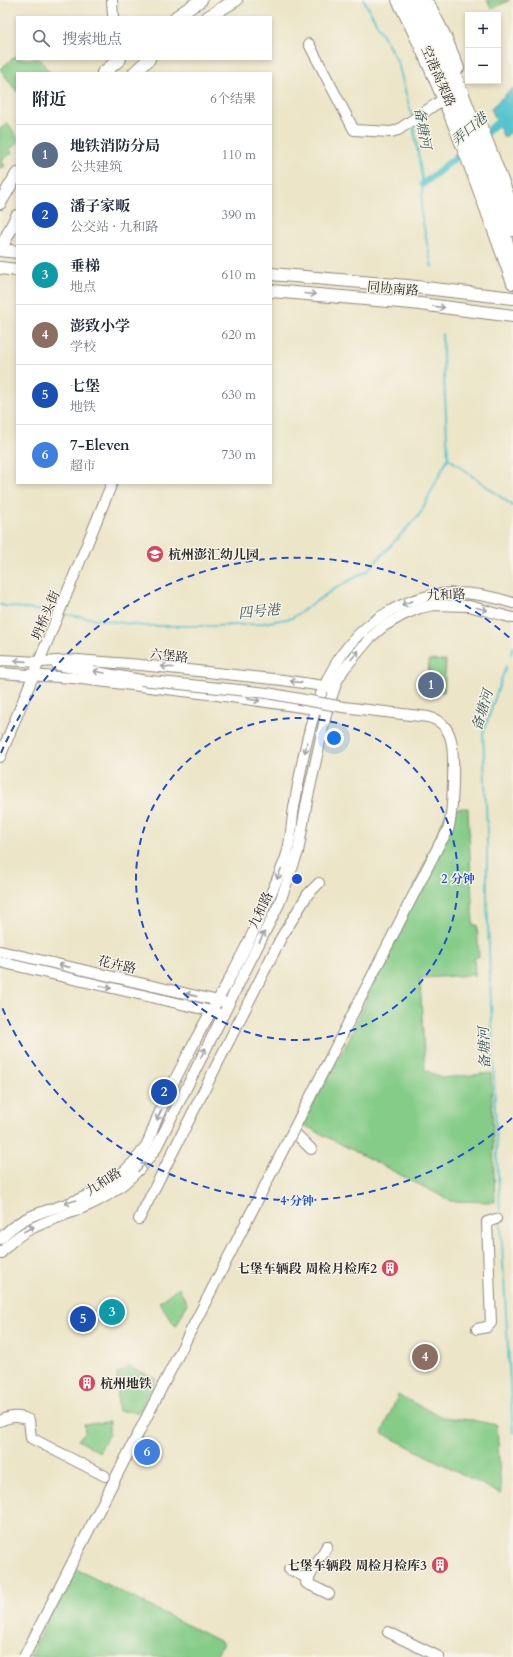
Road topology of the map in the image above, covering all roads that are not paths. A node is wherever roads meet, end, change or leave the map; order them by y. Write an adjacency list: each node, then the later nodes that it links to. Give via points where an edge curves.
1 (112, 0): 8 (street)
2 (201, 0): 9 (main road)
3 (236, 0): 10 (main road)
4 (398, 0): 16 (main road)
5 (406, 0): 24 (highway, 空港高架路, via 482,178)
6 (419, 0): 21 (highway, 空港高架路, via 456,82)
7 (426, 0): 19 (main road, via 446,39)
8 (113, 16)
9 (177, 16)
10 (210, 16)
11 (309, 44): 16 (street, via 354,130 391,132)
12 (118, 60): 14 (main road)
13 (149, 60): 15 (main road)
14 (107, 67)
15 (135, 72)
16 (442, 100): 28 (main road, via 474,176)
17 (16, 176): 18 (main road)
18 (0, 203)
19 (513, 209)
20 (16, 218): 22 (main road)
21 (513, 229)
22 (0, 250): 23 (main road)
23 (16, 252)
24 (513, 265)
25 (0, 268): 26 (main road)
26 (16, 270)
27 (272, 274): 30 (main road, 同协南路)
28 (513, 283)
29 (272, 291): 31 (main road, 同协南路, one-way to 31, via 412,303)
30 (513, 298)
31 (513, 316)
32 (112, 484): 36 (street, 坍桥头街)
33 (513, 603): 41 (street, 九和路, one-way to 41, via 457,592 425,597 400,605 367,625 356,635 337,660)
34 (511, 617): 41 (street, 九和路, one-way to 34, via 371,637 384,626 420,608 434,605 476,607)
35 (0, 660): 36 (street, 六堡路, one-way to 35)
36 (40, 662): 38 (street, 坍桥头街); 40 (street, one-way to 36); 41 (street, 六堡路, one-way to 36, via 141,665 77,660)
37 (0, 673): 38 (street)
38 (34, 676): 39 (street); 44 (street, 坍桥头街)
39 (74, 678): 40 (street); 42 (street, one-way to 42)
40 (141, 680): 52 (street, bridge, via 267,693 343,707 428,717 443,724 450,734 454,760 448,831)
41 (329, 687): 42 (street, 九和路); 43 (street, 九和路)
42 (315, 709): 43 (street); 48 (street, 九和路, one-way to 48, via 286,857 267,906)
43 (327, 710): 49 (street, 九和路, one-way to 43, via 278,904 296,858)
44 (0, 758)
45 (319, 883): 54 (street, via 308,894 281,938)
46 (0, 951): 48 (street, 花卉路, one-way to 46)
47 (0, 962): 50 (street, 花卉路, one-way to 50)
48 (217, 1000): 49 (street, 花卉路); 50 (street, 九和路)
49 (229, 1003): 51 (street, 九和路)
50 (211, 1011): 51 (street, 花卉路); 56 (street, 九和路, one-way to 56, via 162,1106 148,1142 134,1161 107,1185 83,1198 29,1216)
51 (223, 1014): 57 (street, 九和路, one-way to 51, via 23,1232 100,1200 144,1166 155,1150)
52 (292, 1131): 53 (street); 66 (street, bridge)
53 (311, 1149)
54 (139, 1219)
55 (496, 1220): 58 (street, via 487,1222 491,1323 487,1327)
56 (0, 1239)
57 (0, 1254)
58 (477, 1329)
59 (0, 1421): 60 (street, via 6,1417 21,1416 29,1420 31,1438)
60 (105, 1476)
61 (327, 1546): 63 (street)
62 (289, 1570): 63 (street)
63 (309, 1579): 64 (street, via 306,1583)
64 (329, 1594)
65 (388, 1632): 67 (street)
66 (24, 1657)
67 (439, 1657)

